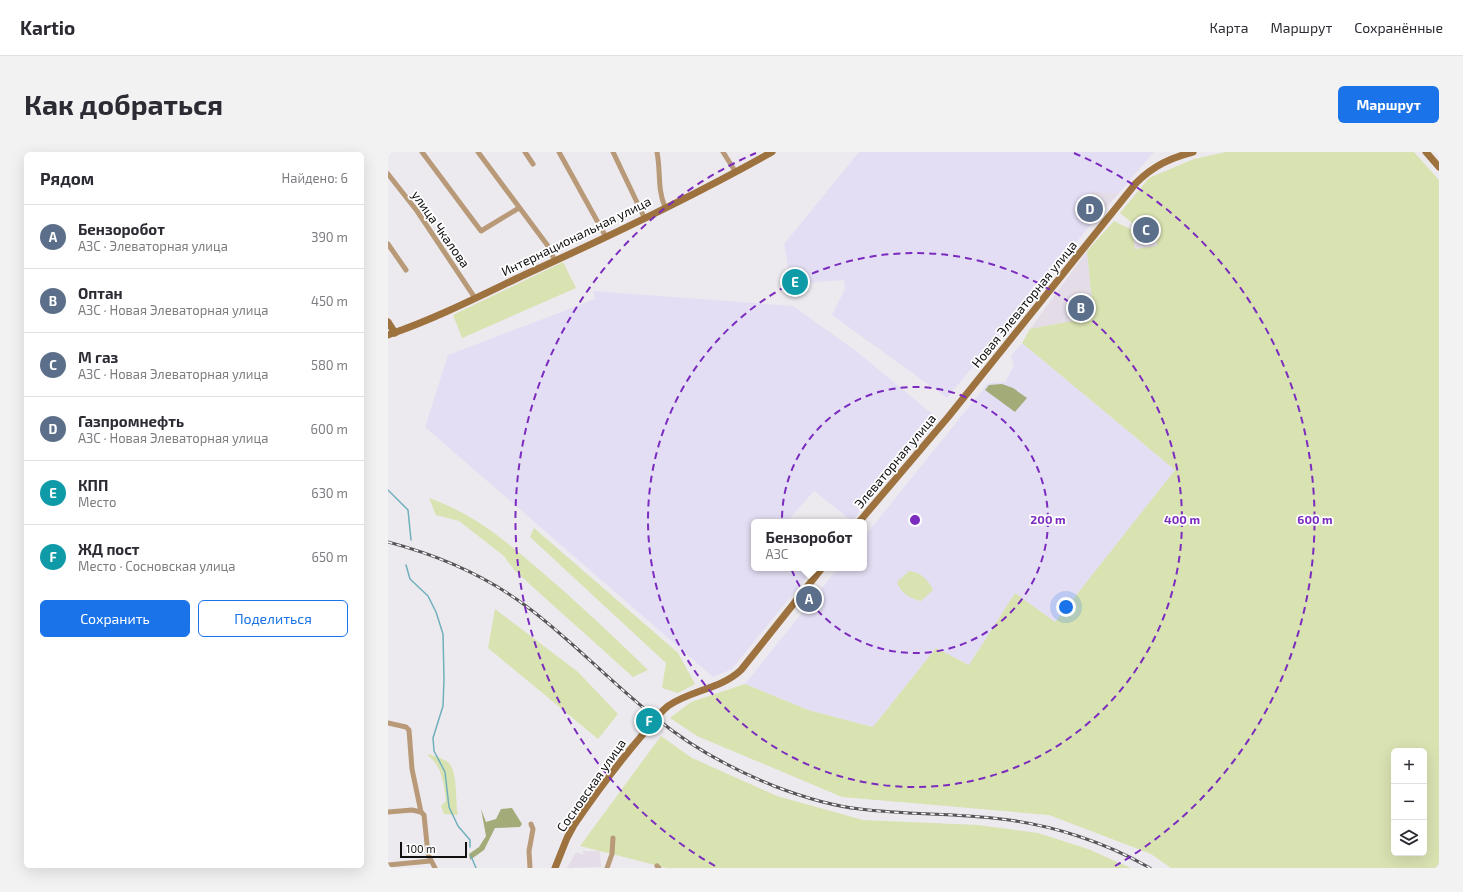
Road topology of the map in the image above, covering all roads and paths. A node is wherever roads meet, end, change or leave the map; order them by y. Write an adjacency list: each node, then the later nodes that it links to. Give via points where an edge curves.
1 (422, 152): 16 (street, via 481,231)
2 (478, 152): 16 (street)
3 (525, 152): 11 (street)
4 (560, 152): 18 (street)
5 (614, 152): 17 (street)
6 (657, 152): 15 (street, via 660,194)
7 (723, 152): 13 (street)
8 (772, 152): 13 (main road, Интернациональная улица)
9 (1193, 152): 25 (main road, Новая Элеваторная улица, via 1165,161 1147,172 1136,183)
10 (1426, 152): 12 (main road)
11 (534, 164)
12 (1439, 167)
13 (735, 171): 15 (main road, Интернациональная улица)
14 (388, 174): 22 (street, улица Чкалова, via 417,211)
15 (665, 207): 17 (main road, Интернациональная улица)
16 (519, 208): 20 (street, via 548,246)
17 (644, 217): 18 (main road, Интернациональная улица)
18 (606, 237): 20 (main road, Интернациональная улица)
19 (388, 244): 21 (street)
20 (556, 261): 22 (main road, Интернациональная улица)
21 (406, 270)
22 (475, 298): 24 (main road, Интернациональная улица)
23 (388, 322): 24 (main road)
24 (392, 334)
25 (949, 416): 26 (main road, Элеваторная улица)
26 (862, 519)
27 (820, 571): 39 (main road, Сосновская улица, via 741,670 722,683 679,700 664,709 654,720 574,825)
28 (388, 723): 29 (street, via 409,730 412,769)
29 (419, 801): 30 (street); 32 (street)
30 (412, 810): 31 (street); 32 (street)
31 (388, 812)
32 (421, 812): 35 (street, via 424,815)
33 (531, 824): 38 (street, via 533,829 529,851)
34 (613, 838): 40 (street, via 612,854)
35 (430, 861): 36 (street); 37 (street)
36 (388, 865)
37 (435, 868)
38 (530, 868)
39 (555, 868)
40 (607, 868)

